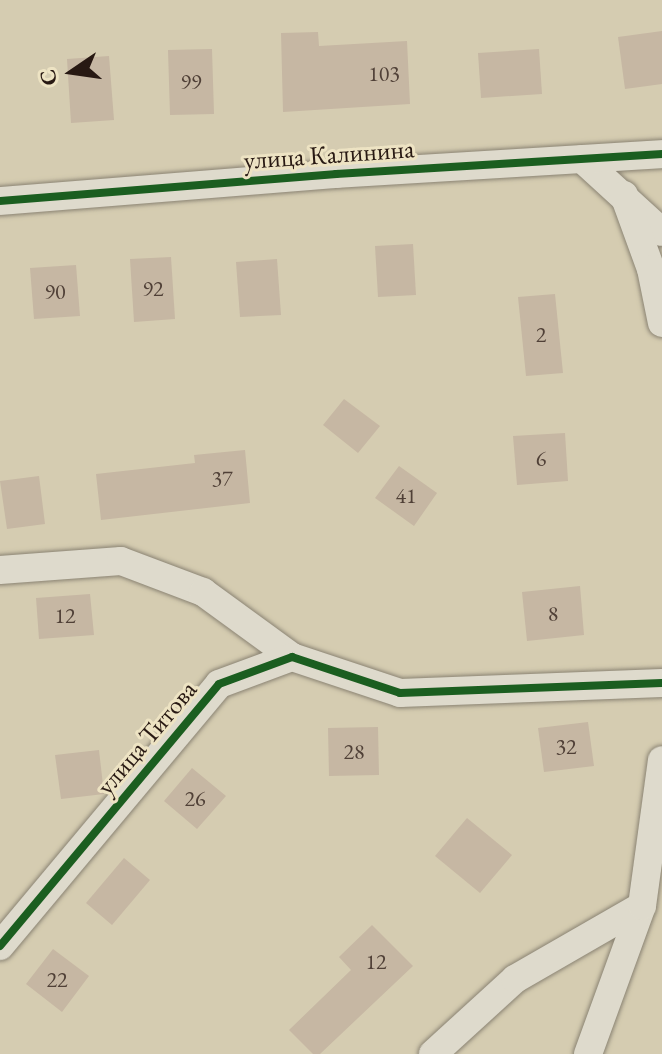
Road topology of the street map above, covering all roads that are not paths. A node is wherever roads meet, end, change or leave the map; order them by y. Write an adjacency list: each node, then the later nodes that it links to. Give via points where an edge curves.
1 (662, 154): 2 (street, улица Калинина)
2 (582, 159): 3 (street); 4 (street, улица Калинина)
3 (624, 195): 5 (street); 6 (street, via 651,269)
4 (0, 201)
5 (662, 232)
6 (662, 323)
7 (0, 570): 8 (street, via 121,561 203,592)
8 (292, 657): 9 (street, via 400,693); 12 (street, улица Титова, via 219,684)
9 (662, 683)
10 (662, 760): 11 (street)
11 (652, 911): 13 (street, via 515,979); 14 (street)
12 (0, 946)
13 (433, 1054)
14 (588, 1054)

